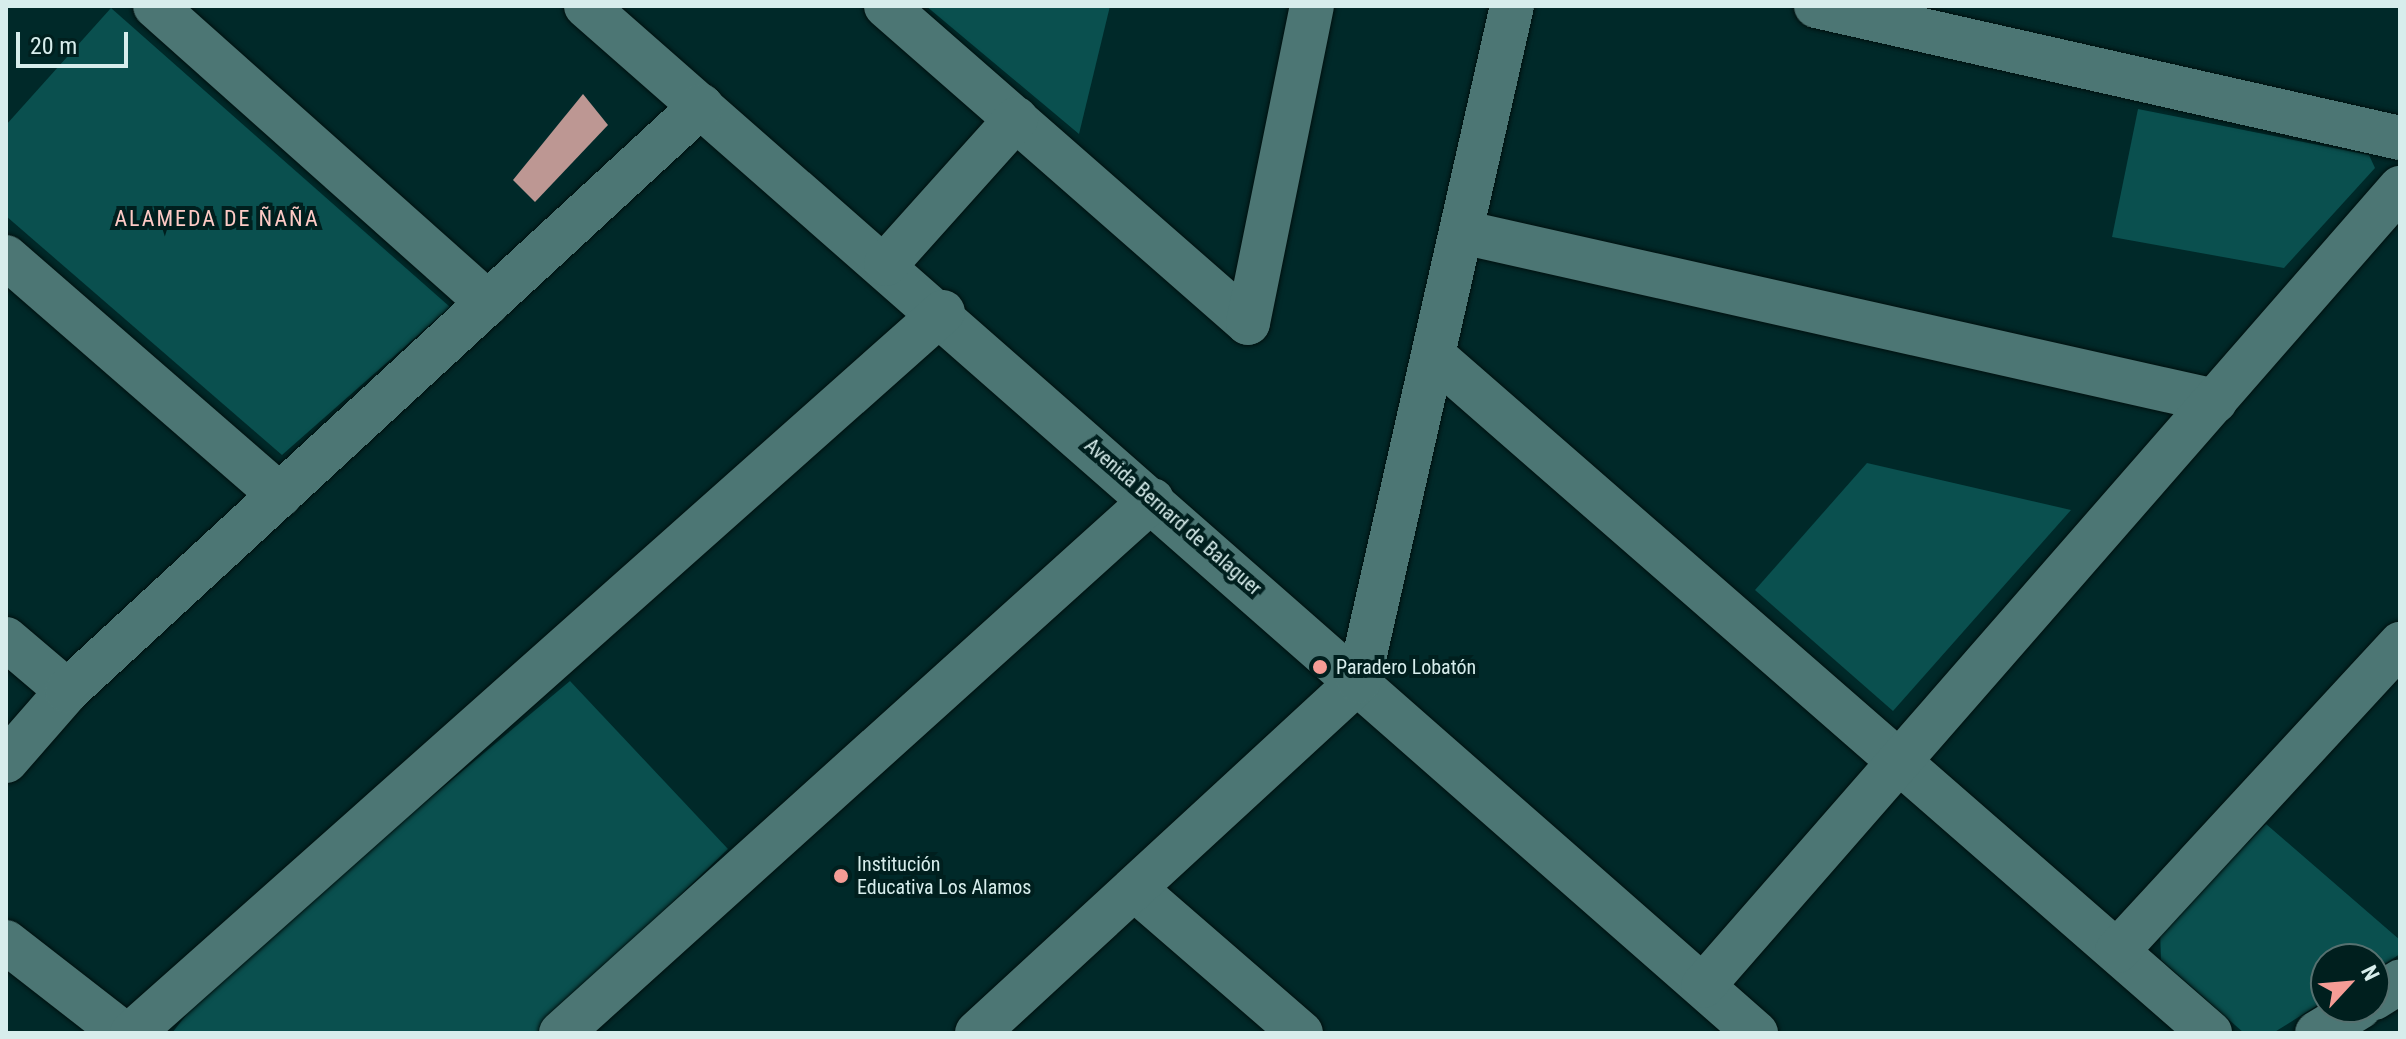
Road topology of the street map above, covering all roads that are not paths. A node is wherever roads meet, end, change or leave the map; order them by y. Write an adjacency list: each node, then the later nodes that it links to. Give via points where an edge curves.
1 (155, 6): 14 (street)
2 (586, 6): 7 (street, Avenida Bernard de Balaguer)
3 (886, 6): 8 (street)
4 (1312, 6): 8 (street, via 1248,323)
5 (1512, 6): 11 (street)
6 (1816, 6): 9 (street)
7 (701, 106): 13 (street, Avenida Bernard de Balaguer); 14 (street)
8 (1016, 119): 13 (street)
9 (2400, 138)
10 (2400, 188): 17 (street)
11 (1462, 232): 16 (street); 17 (street)
12 (6, 257): 18 (street)
13 (886, 264): 15 (street, Avenida Bernard de Balaguer)
14 (488, 303): 18 (street)
15 (943, 312): 19 (street, Avenida Bernard de Balaguer); 31 (street)
16 (1434, 356): 22 (street); 25 (street)
17 (2215, 401): 25 (street)
18 (280, 495): 23 (street)
19 (1152, 500): 22 (street, Avenida Bernard de Balaguer); 32 (street)
20 (6, 639): 23 (street)
21 (2400, 644): 28 (street)
22 (1359, 681): 26 (street); 29 (street, Avenida Bernard de Balaguer)
23 (67, 691): 24 (street)
24 (6, 761)
25 (1903, 761): 28 (street); 29 (street)
26 (1137, 891): 33 (street); 34 (street)
27 (6, 942): 30 (street)
28 (2117, 951): 36 (street)
29 (1703, 986): 35 (street, Avenida Bernard de Balaguer)
30 (123, 1033)
31 (132, 1033)
32 (561, 1033)
33 (977, 1033)
34 (1301, 1033)
35 (1756, 1033)
36 (2210, 1033)

